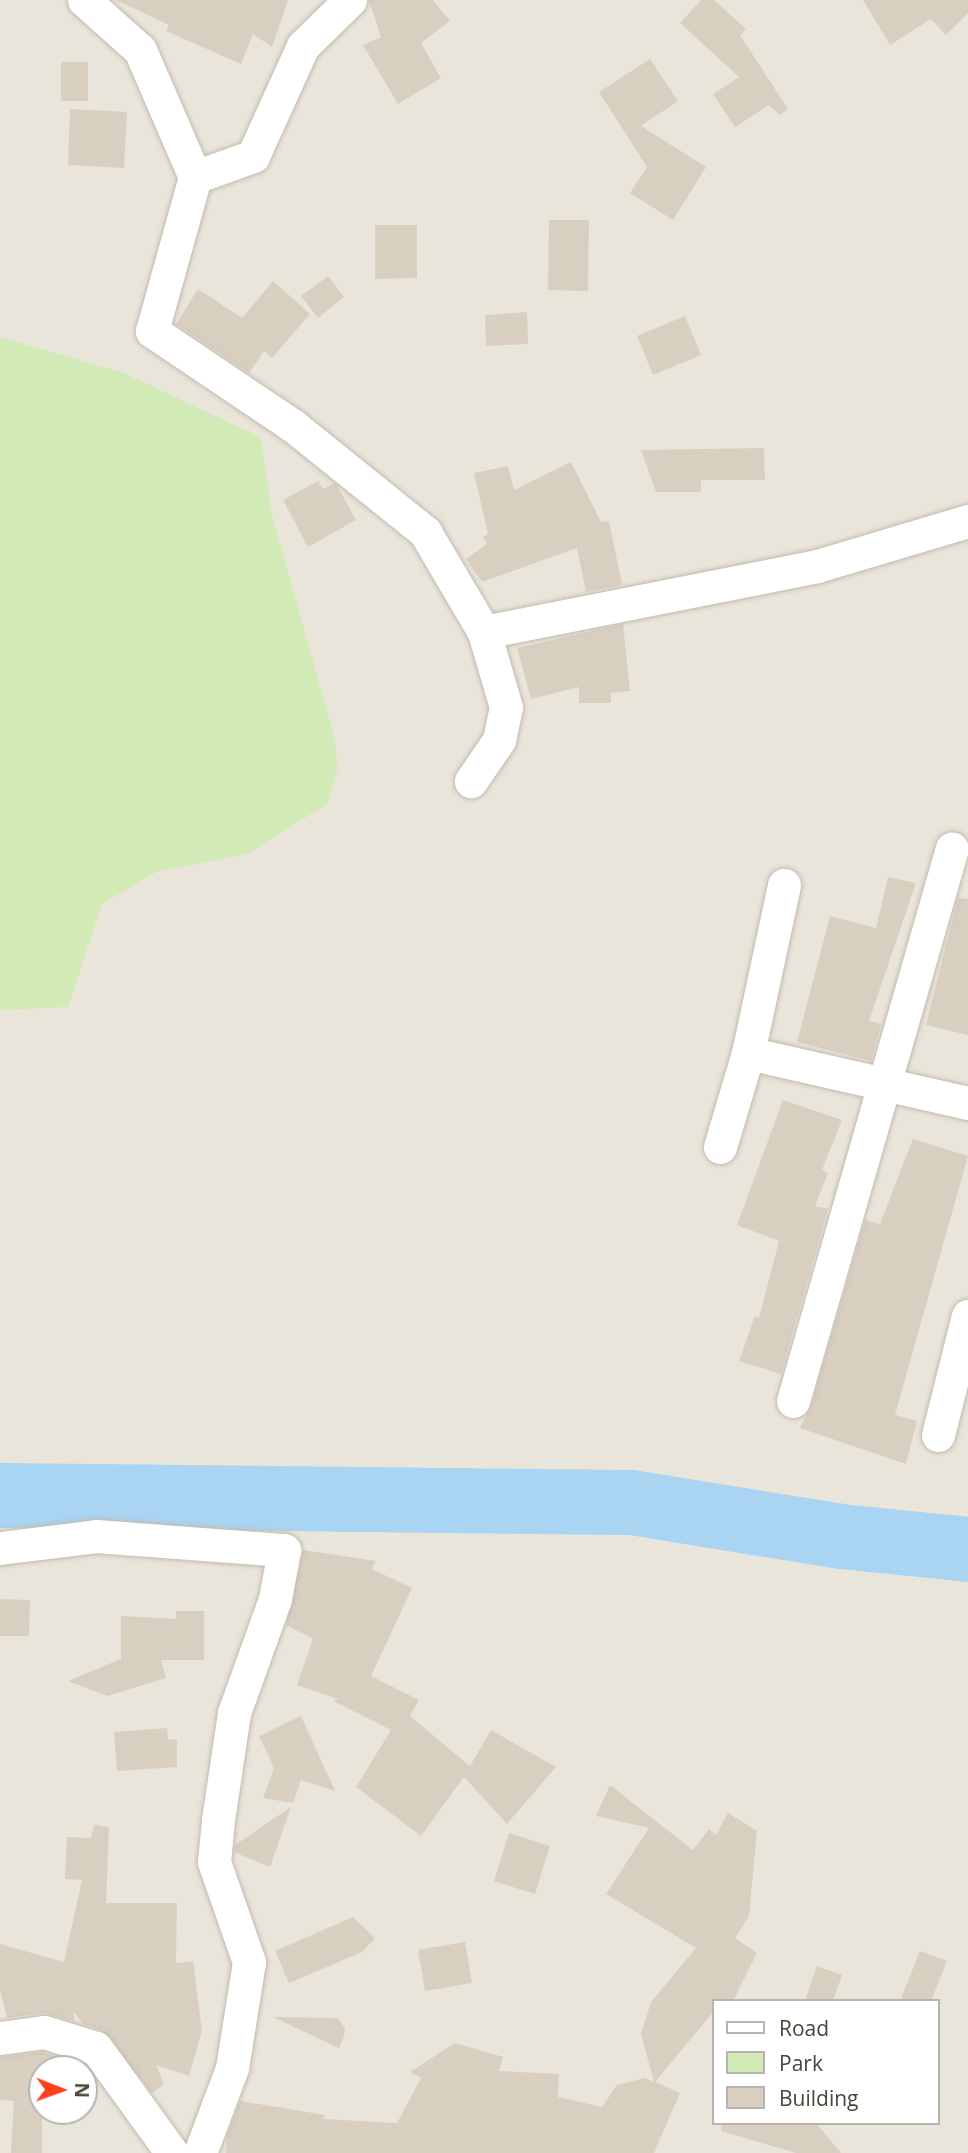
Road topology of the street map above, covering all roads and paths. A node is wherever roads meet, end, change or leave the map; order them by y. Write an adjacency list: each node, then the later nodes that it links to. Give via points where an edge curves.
1 (84, 0): 3 (street, via 140,50)
2 (350, 0): 3 (street, via 303,46 253,156)
3 (195, 177): 5 (street, via 152,331 292,425 425,532)
4 (968, 521): 5 (street, via 817,566)
5 (484, 632): 6 (street, via 506,707 499,740)
6 (471, 781)
7 (952, 848): 10 (street)
8 (784, 885): 9 (street)
9 (748, 1053): 10 (street); 12 (street)
10 (884, 1085): 11 (street); 14 (street)
11 (968, 1103)
12 (720, 1147)
13 (968, 1317): 15 (street)
14 (793, 1401)
15 (938, 1435)
16 (0, 1548): 19 (street, via 96,1536 284,1550 275,1599 234,1713 218,1820 214,1862 249,1962 232,2068)
17 (0, 2038): 18 (street, via 44,2032 96,2048)
18 (172, 2153)
19 (200, 2153)

